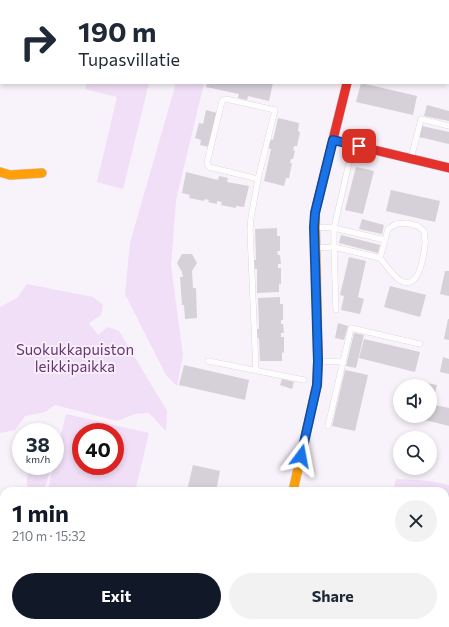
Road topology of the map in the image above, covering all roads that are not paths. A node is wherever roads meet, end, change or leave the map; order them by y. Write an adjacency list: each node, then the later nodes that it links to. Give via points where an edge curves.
1 (347, 84): 3 (street)
2 (449, 126): 4 (lane, via 421,119)
3 (333, 140): 4 (street); 10 (street)
4 (411, 159): 6 (street)
5 (349, 163): 11 (lane)
6 (449, 168)
7 (0, 172): 8 (street, via 10,175)
8 (42, 173)
9 (258, 179): 9 (lane, via 275,110 226,99 222,101 207,163 209,167); 21 (lane, via 250,230)
10 (314, 227): 11 (lane); 14 (street)
11 (334, 228): 12 (lane); 13 (lane)
12 (385, 240): 15 (lane); 15 (lane, via 388,229 396,224 406,222 418,226 424,231 426,240 422,265 418,275 408,283 396,278)
13 (334, 247): 14 (lane); 15 (lane); 16 (lane)
14 (315, 248): 19 (street)
15 (380, 258)
16 (336, 310)
17 (420, 344): 20 (lane, via 351,328)
18 (208, 360): 21 (lane)
19 (318, 361): 20 (lane); 24 (street, via 317,385)
20 (343, 362): 23 (lane)
21 (256, 370): 22 (lane)
22 (304, 380)
23 (328, 426)
24 (294, 487)

